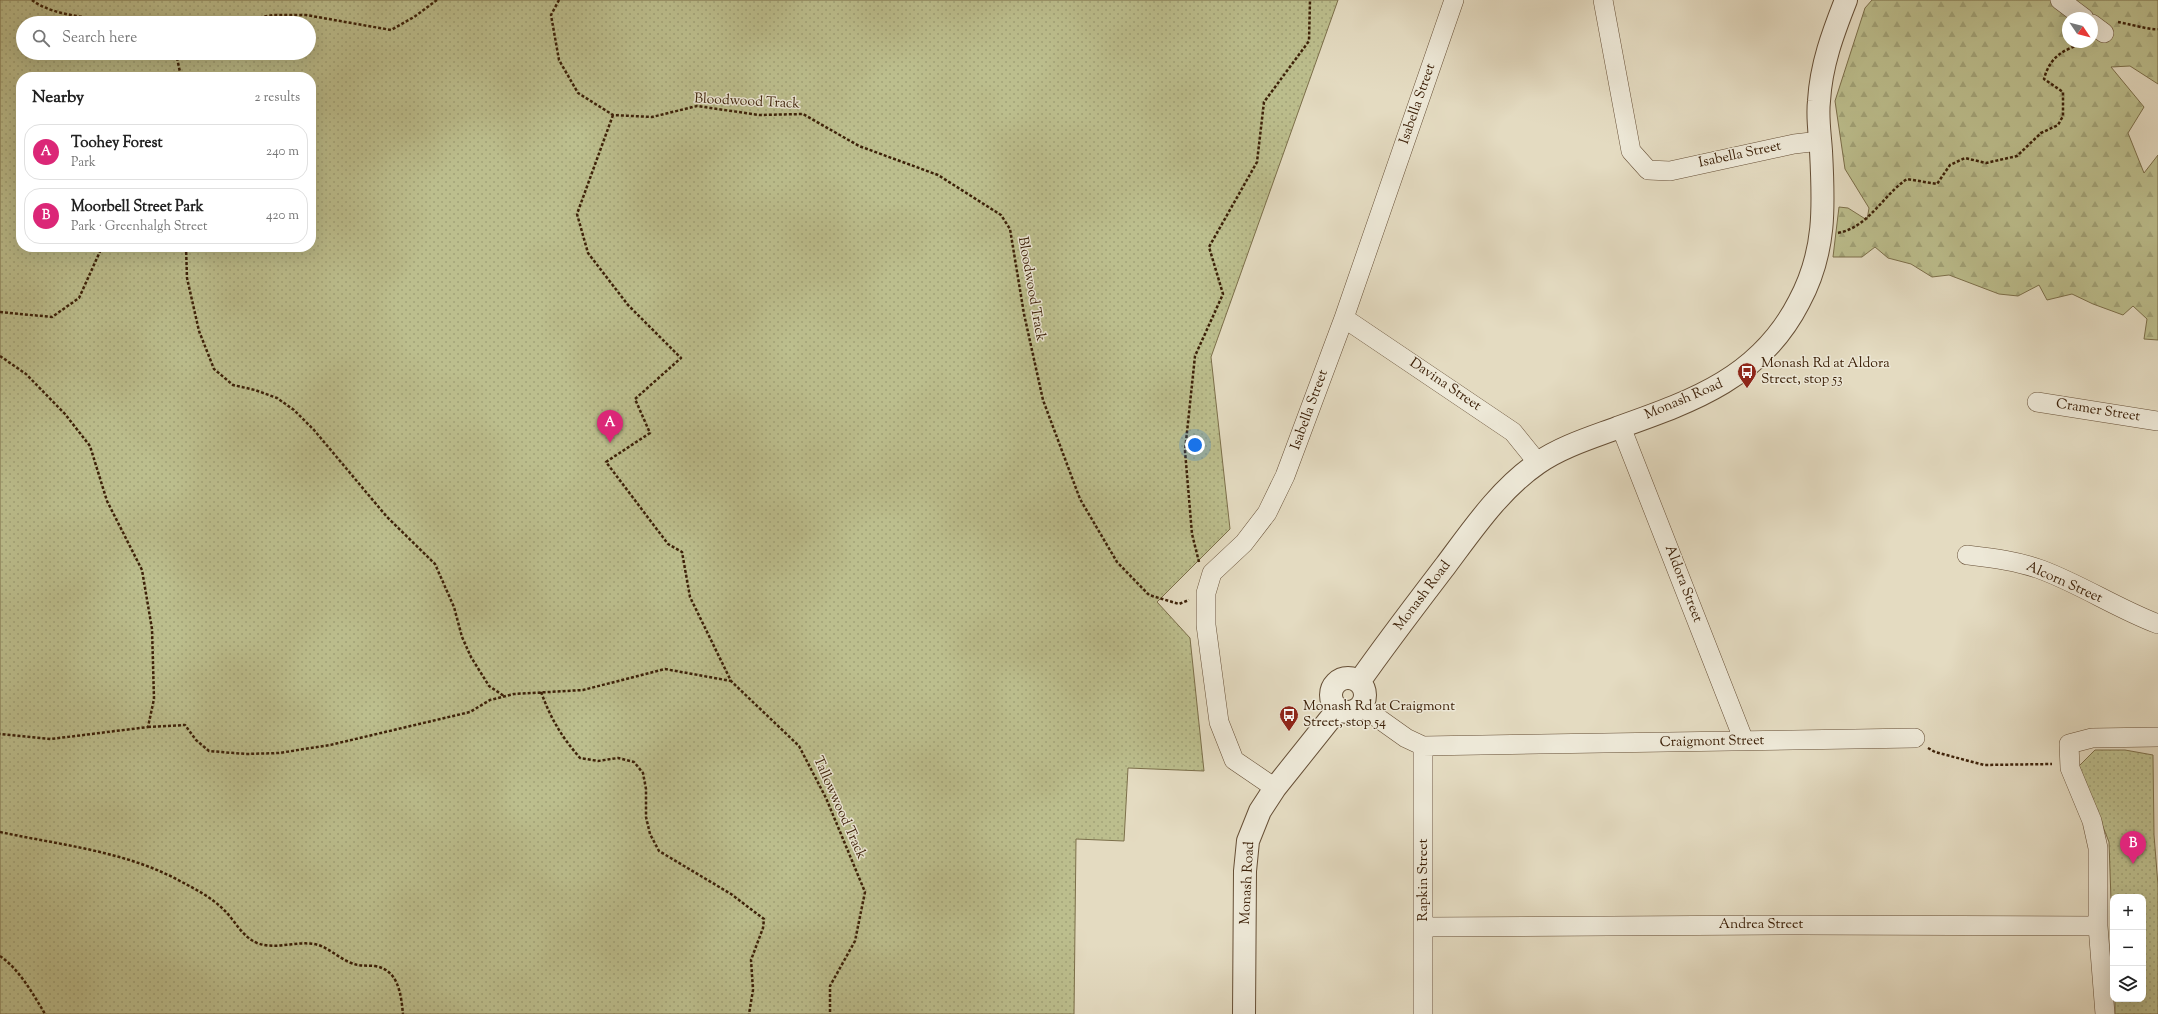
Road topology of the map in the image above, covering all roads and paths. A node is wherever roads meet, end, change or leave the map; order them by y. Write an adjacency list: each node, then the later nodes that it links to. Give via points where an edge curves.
1 (32, 0): 10 (path, via 58,14)
2 (437, 0): 13 (path, via 392,30)
3 (557, 0): 17 (path, Bloodwood Track, via 551,15 559,60 578,93)
4 (1310, 0): 30 (path, via 1309,41 1264,102 1257,162 1209,247 1222,294 1195,356 1185,451 1192,534)
5 (1454, 0): 23 (street, Isabella Street)
6 (1603, 0): 18 (street, Isabella Street, via 1631,151 1648,170 1670,171 1794,144)
7 (1846, 0): 18 (street, Monash Road, via 1824,58 1818,102)
8 (2060, 0): 9 (street)
9 (2076, 12)
10 (74, 16)
11 (268, 16): 12 (path)
12 (312, 16)
13 (316, 17)
14 (2068, 48): 19 (path, via 2052,59 2044,78 2064,92 2063,116 2058,126 2041,133 2017,156 1986,163 1965,158 1950,165 1937,184 1907,179 1897,186 1876,211 1849,231)
15 (177, 60): 16 (path)
16 (180, 72)
17 (613, 115): 30 (path, Bloodwood Track, via 652,117 697,106 759,115 803,114 859,146 938,175 1000,215 1010,229 1024,314 1043,400 1080,499 1117,562 1149,596 1179,604); 32 (path, Tallowwood Track, via 577,214 588,254 628,305 681,358 635,399 650,433 606,462 668,544 682,552 690,597)
18 (1820, 141): 19 (street, Monash Road, via 1824,196)
19 (1822, 236): 27 (street, Monash Road, via 1811,277 1799,303 1761,355 1731,380 1706,393)
20 (100, 252): 22 (path, via 79,298 52,318)
21 (186, 252): 35 (path, via 187,278 199,331 214,369 233,385 277,398 294,410 387,517 435,564 454,608 470,657 489,686)
22 (0, 312)
23 (1344, 318): 28 (street, Davina Street, via 1513,432); 30 (street, Isabella Street, via 1285,476 1267,513 1244,543 1212,574)
24 (0, 356): 38 (path, via 26,374 90,446 107,501 142,570 152,629 154,699)
25 (2037, 402): 26 (street, Cramer Street)
26 (2158, 421)
27 (1621, 427): 28 (street, Monash Road, via 1578,442); 42 (street, Aldora Street)
28 (1538, 463): 33 (street, Monash Road, via 1506,491 1481,519)
29 (1967, 555): 31 (street, Alcorn Street, via 2016,562 2042,570 2125,611)
30 (1206, 593): 45 (street, Isabella Street, via 1206,625 1219,722 1234,760)
31 (2158, 624)
32 (731, 681): 34 (path, via 665,669 583,690); 53 (path, Tallowwood Track, via 799,746 826,798 864,892 855,941 830,986)
33 (1359, 682): 36 (street, via 1365,694); 37 (street, via 1353,678 1346,678 1334,684 1331,698)
34 (541, 692): 35 (path); 52 (path, via 552,719 580,758 598,761 618,758 634,762 643,774 646,817 650,834 659,851 731,894 764,919 751,960 753,990)
35 (504, 696): 38 (path, via 490,700 470,712 330,745 279,753 210,751 196,740 185,725)
36 (1361, 706): 37 (street, via 1350,712); 43 (street, Craigmont Street, via 1406,738)
37 (1338, 709): 45 (street, Monash Road)
38 (148, 727): 39 (path, via 51,739)
39 (0, 734)
40 (2158, 737): 44 (street, via 2092,738 2069,744)
41 (1915, 738): 42 (street, Craigmont Street); 44 (path, via 1935,752 1984,765)
42 (1744, 741): 43 (street, Craigmont Street)
43 (1423, 746): 48 (street, Rapkin Street)
44 (2069, 764): 47 (street, via 2092,821 2098,848)
45 (1275, 788): 54 (street, Monash Road, via 1260,811 1248,841)
46 (0, 832): 51 (path, via 109,854 144,865 204,895 224,909 246,936 258,943 278,947 315,944 348,962 364,967 376,966 390,973 398,984)
47 (2098, 926): 48 (street, Andrea Street); 56 (street)
48 (1424, 927): 55 (street, Rapkin Street)
49 (0, 956): 50 (path, via 8,962 31,991)
50 (45, 1014)
51 (404, 1014)
52 (749, 1014)
53 (830, 1014)
54 (1244, 1014)
55 (1423, 1014)
56 (2105, 1014)

